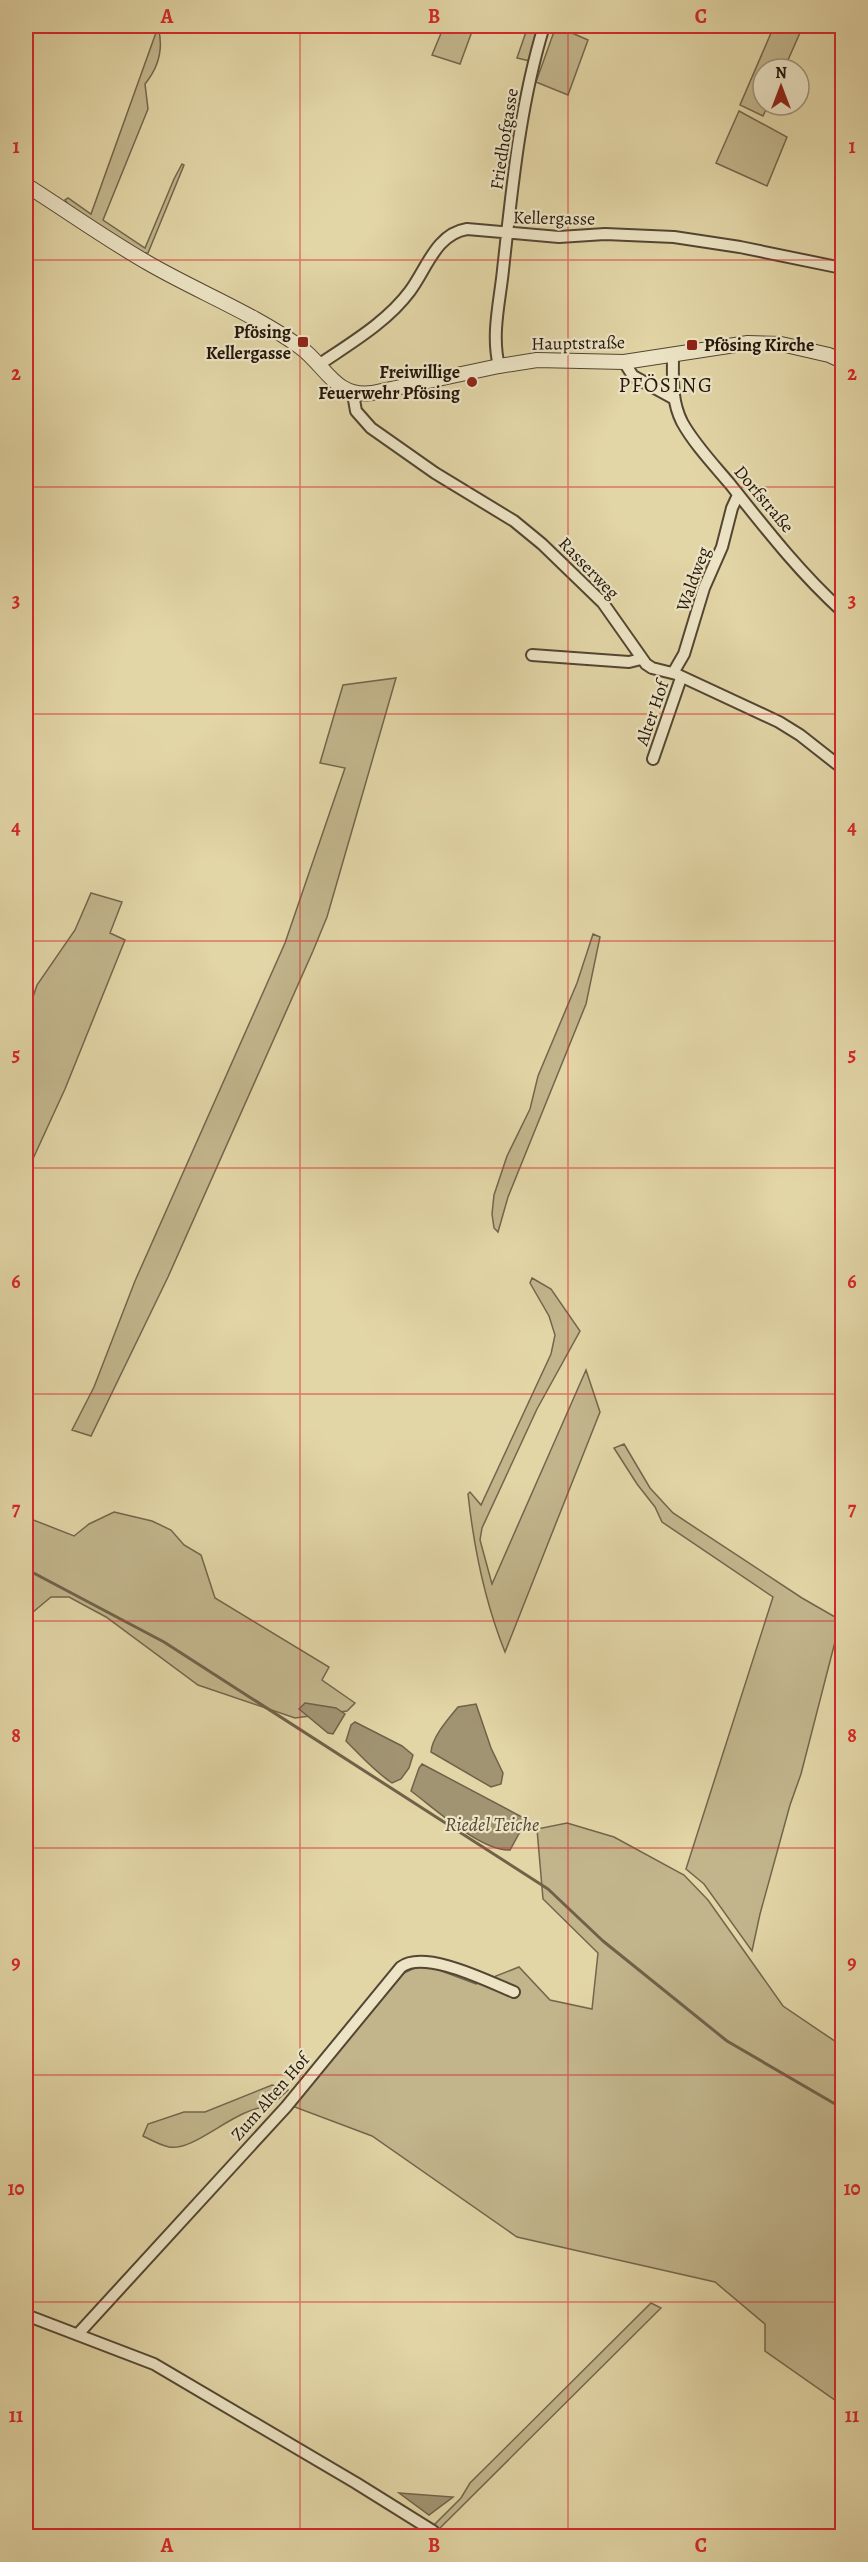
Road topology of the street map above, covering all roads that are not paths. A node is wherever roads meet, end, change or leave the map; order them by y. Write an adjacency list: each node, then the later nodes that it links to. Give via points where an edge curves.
1 (544, 26): 3 (street, Friedhofgasse, via 526,100)
2 (26, 185): 8 (street, via 147,263 266,326)
3 (507, 234): 4 (street, Kellergasse, via 674,237); 8 (street, Kellergasse, via 467,229 450,234 393,310); 9 (street, Friedhofgasse, via 496,329)
4 (843, 268)
5 (673, 355): 6 (street, Hauptstraße, via 765,343 812,350); 7 (street, Hauptstraße); 11 (street, Dorfstraße)
6 (843, 361)
7 (624, 362): 9 (street, Hauptstraße, via 537,360); 11 (street, via 633,376)
8 (320, 364): 10 (street, via 338,386)
9 (499, 366): 10 (street, Hauptstraße)
10 (353, 394): 15 (street, Rasserweg, via 356,411 371,428 514,521 542,544 594,593)
11 (673, 398): 12 (street, Dorfstraße, via 681,421)
12 (738, 495): 13 (street, Dorfstraße, via 819,591); 16 (street, Waldweg)
13 (843, 611)
14 (532, 655): 15 (street, via 629,662)
15 (641, 659): 16 (street, Rasserweg, via 652,668)
16 (677, 675): 17 (street, Alter Hof); 18 (street, Rasserweg, via 779,722)
17 (653, 759)
18 (843, 768)
19 (514, 1992): 21 (street, Zum Alten Hof, via 445,1966 420,1960 406,1963 286,2107)
20 (26, 2315): 21 (street)
21 (78, 2334): 22 (street, via 154,2364)
22 (433, 2531)

